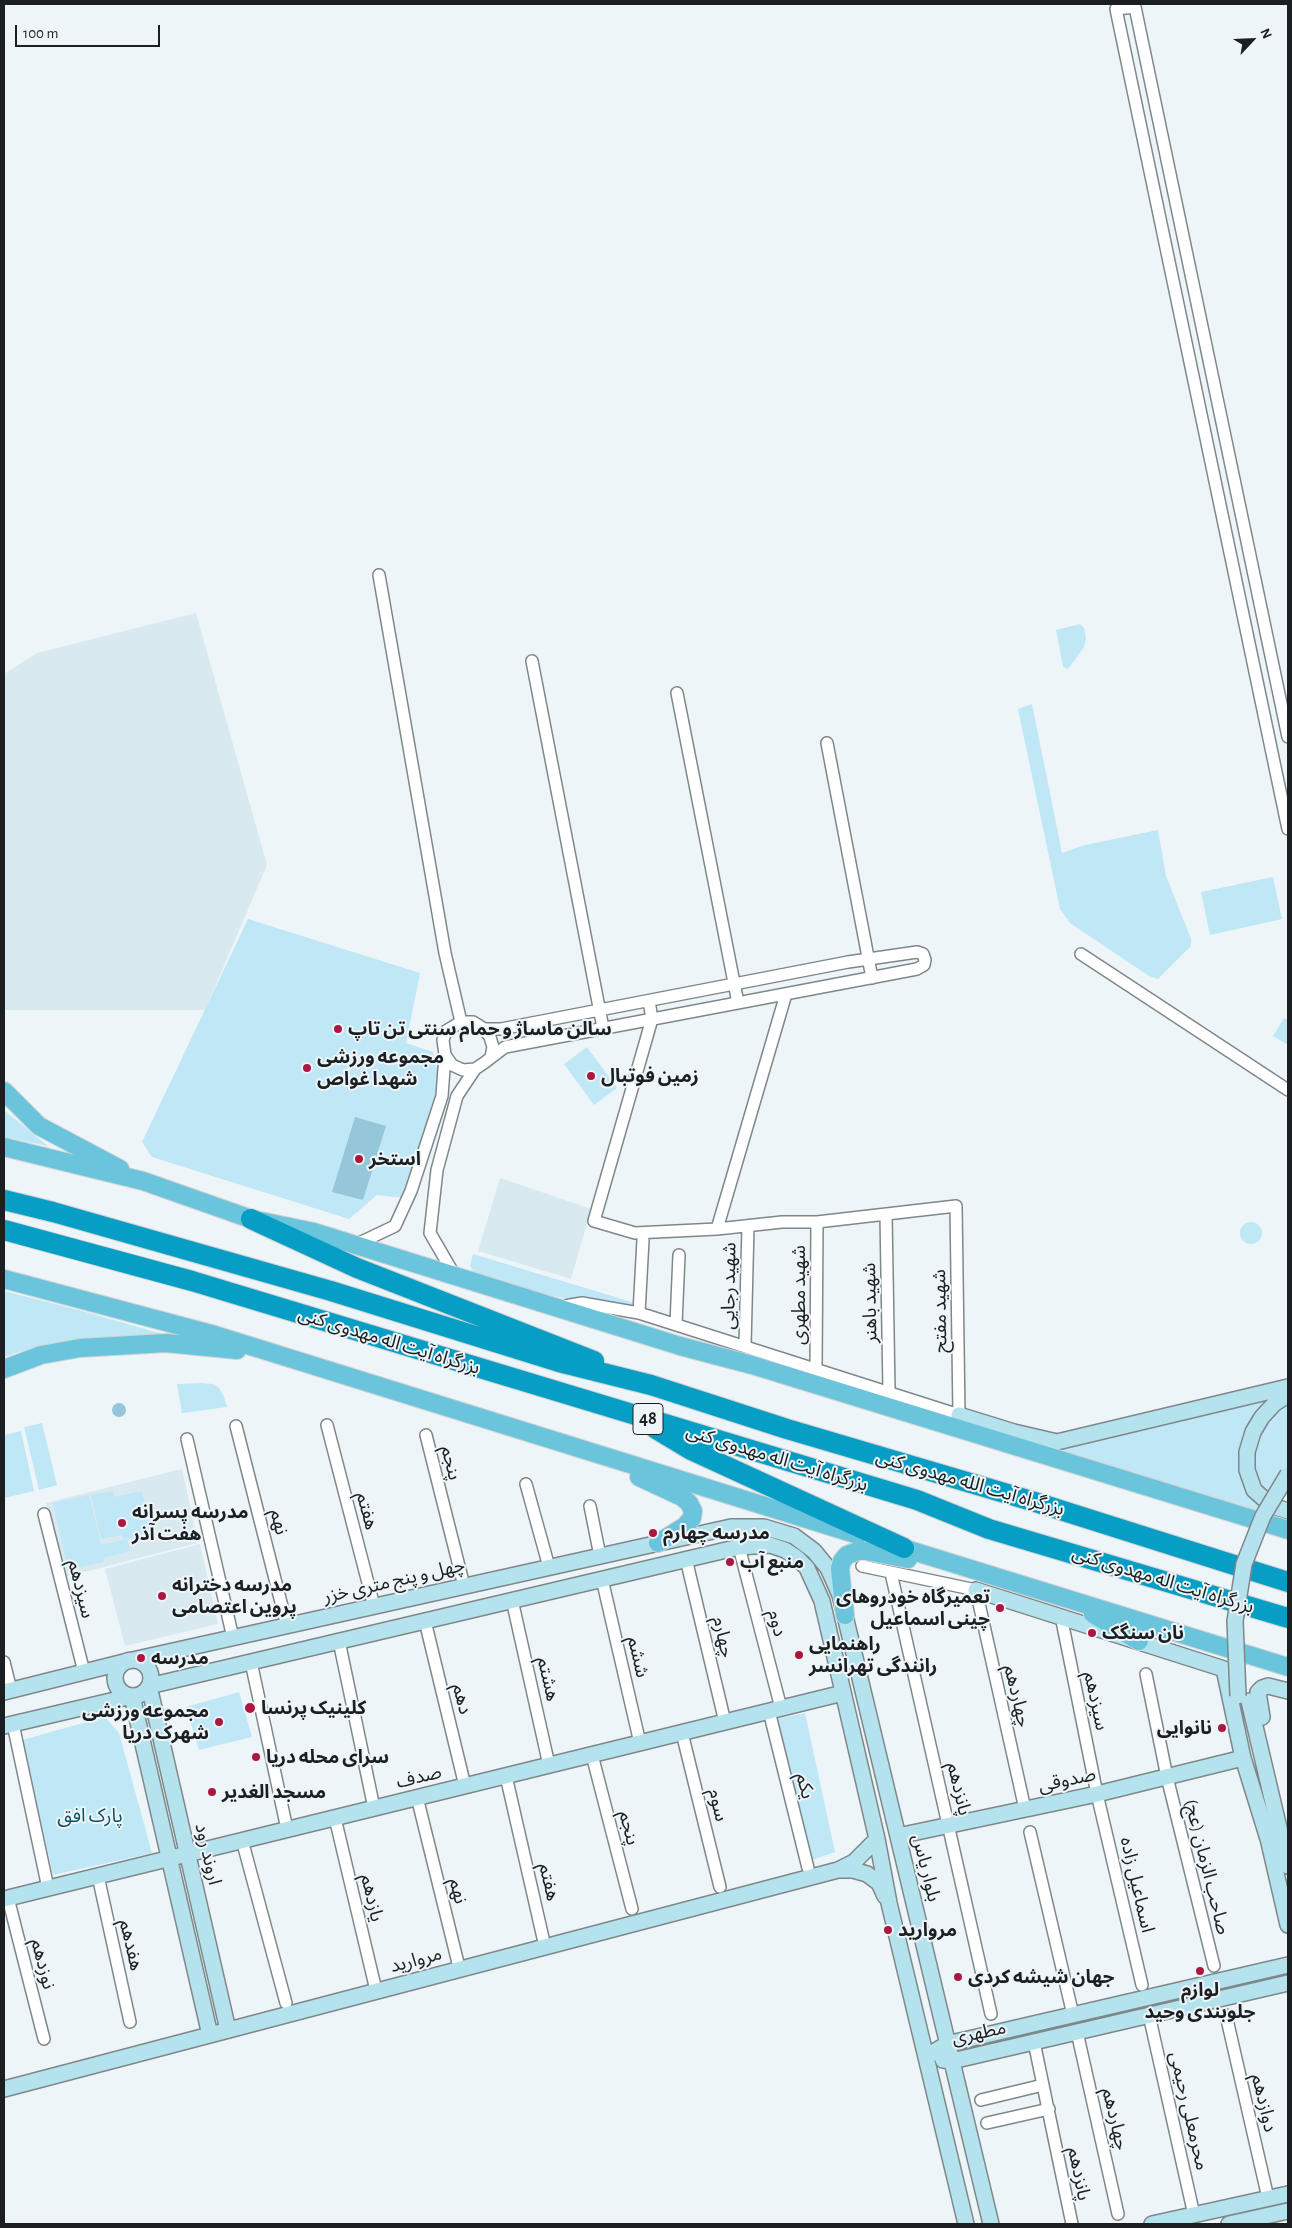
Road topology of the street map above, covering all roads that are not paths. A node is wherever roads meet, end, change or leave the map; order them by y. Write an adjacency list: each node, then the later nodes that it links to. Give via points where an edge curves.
1 (378, 575): 16 (street)
2 (532, 661): 14 (street)
3 (678, 694): 10 (street)
4 (1288, 737): 6 (street, via 1135,7 1116,9)
5 (827, 743): 8 (street)
6 (1288, 829)
7 (1080, 954): 22 (street)
8 (868, 959): 9 (street); 9 (street, via 917,952 923,954 925,960 920,968); 10 (street)
9 (872, 978): 11 (street)
10 (733, 984): 12 (street); 13 (street)
11 (786, 994): 13 (street); 31 (street)
12 (650, 1001): 14 (street); 15 (street)
13 (738, 1003): 15 (street)
14 (600, 1010): 17 (street); 18 (street, via 501,1029)
15 (652, 1019): 17 (street); 31 (street, via 594,1221 635,1233)
16 (461, 1022): 18 (street, via 473,1022); 19 (street, via 446,1031 443,1040)
17 (603, 1028): 20 (street, via 505,1047)
18 (484, 1029): 20 (street, via 493,1047)
19 (445, 1055): 21 (street, via 452,1065 463,1070); 34 (street, via 442,1096 411,1191 395,1226)
20 (490, 1058): 21 (street)
21 (475, 1069): 36 (street, via 457,1096 437,1170 430,1233)
22 (1288, 1090)
23 (4, 1091): 25 (main road, via 39,1126)
24 (4, 1147): 25 (main road)
25 (143, 1181): 28 (main road)
26 (4, 1200): 45 (highway, بزرگراه آیت اله مهدوی کنی / 48, via 331,1291 559,1362)
27 (886, 1215): 29 (street); 47 (street, شهید باهنر); 50 (street, شهید مفتح, via 956,1206)
28 (251, 1219): 34 (main road, via 314,1232); 45 (highway, via 356,1268 555,1344)
29 (817, 1222): 31 (street); 43 (street, شهید مطهری)
30 (748, 1226): 41 (street, شهید رجایی)
31 (717, 1229)
32 (4, 1230): 49 (highway, بزرگراه آیت اله مهدوی کنی / 48, via 192,1281)
33 (643, 1240): 39 (street)
34 (355, 1245): 36 (main road)
35 (679, 1254): 40 (street)
36 (455, 1276): 38 (main road)
37 (4, 1279): 42 (main road)
38 (556, 1307): 39 (street, via 582,1303); 50 (main road)
39 (639, 1313): 40 (street)
40 (676, 1324): 41 (street)
41 (745, 1346): 43 (street)
42 (267, 1352): 44 (main road, via 166,1343 89,1347 42,1355); 56 (main road)
43 (816, 1368): 47 (street)
44 (4, 1369)
45 (651, 1385): 76 (highway, بزرگراه آیت الله مهدوی کنی / 48)
46 (1288, 1387): 52 (main road, via 1057,1442)
47 (889, 1391): 50 (street)
48 (1288, 1395): 62 (main road, via 1262,1417 1252,1432 1247,1452 1247,1470 1254,1490 1272,1506)
49 (633, 1414): 68 (highway, via 691,1450); 86 (highway, بزرگراه آیت اله مهدوی کنی / 48, via 917,1500 989,1529)
50 (962, 1423): 52 (main road); 57 (main road)
51 (327, 1425): 83 (street, هفتم)
52 (991, 1425): 57 (main road)
53 (236, 1426): 88 (street, نهم)
54 (426, 1435): 77 (street, پنجم)
55 (187, 1439): 89 (street)
56 (566, 1444): 66 (main road, via 689,1503 692,1518); 68 (main road)
57 (1016, 1447): 64 (main road)
58 (1288, 1474): 103 (main road, bridge, via 1263,1516 1244,1564 1235,1621)
59 (526, 1484): 73 (street)
60 (1288, 1486): 103 (main road, via 1262,1537 1245,1597)
61 (590, 1506): 69 (street)
62 (1288, 1511)
63 (44, 1514): 96 (street, سیزدهم)
64 (1288, 1530)
65 (794, 1536): 66 (main road, چهل و پنج متری خزر, via 764,1527 731,1526); 79 (main road, بلوار یاس, via 808,1544 824,1562)
66 (658, 1543): 69 (main road, چهل و پنج متری خزر)
67 (739, 1547): 70 (main road); 82 (main road, via 770,1545 785,1550 807,1568); 104 (street, دوم)
68 (904, 1548): 72 (main road)
69 (600, 1556): 73 (main road, چهل و پنج متری خزر)
70 (686, 1559): 75 (main road); 105 (street, چهارم)
71 (862, 1566): 74 (street)
72 (962, 1566): 80 (main road); 84 (main road, via 866,1551 851,1552 842,1561 840,1569)
73 (549, 1567): 77 (main road, چهل و پنج متری خزر)
74 (891, 1573): 78 (street); 121 (street, پانزدهم)
75 (602, 1579): 81 (main road); 108 (street, ششم)
76 (1288, 1582)
77 (464, 1586): 83 (main road, چهل و پنج متری خزر)
78 (976, 1590): 85 (main road); 118 (street, چهاردهم)
79 (840, 1595): 82 (main road, via 829,1590); 84 (main road, بلوار یاس)
80 (1069, 1599): 91 (main road); 95 (main road)
81 (512, 1600): 87 (main road); 111 (street, هشتم)
82 (822, 1601): 101 (main road)
83 (374, 1606): 88 (main road, چهل و پنج متری خزر)
84 (844, 1615): 124 (main road, بلوار یاس)
85 (1061, 1616): 91 (main road); 115 (street, سیزدهم)
86 (1288, 1618)
87 (425, 1621): 90 (main road); 114 (street, دهم)
88 (287, 1626): 89 (main road, چهل و پنج متری خزر)
89 (233, 1638): 92 (main road, چهل و پنج متری خزر)
90 (339, 1641): 94 (main road); 117 (street)
91 (1138, 1641): 110 (main road, via 1224,1669)
92 (128, 1661): 96 (main road, چهل و پنج متری خزر); 98 (main road, via 145,1665 151,1675); 102 (main road, via 118,1668 116,1680 121,1691)
93 (4, 1662): 99 (street)
94 (251, 1662): 98 (main road); 122 (street)
95 (1288, 1667)
96 (84, 1672): 99 (main road, چهل و پنج متری خزر)
97 (1146, 1674): 113 (street, صاحب الزمان (عج))
98 (149, 1686): 102 (main road, via 142,1694); 128 (main road, اروند رود)
99 (7, 1691)
100 (1288, 1691): 119 (main road, via 1268,1686 1258,1692 1272,1770)
101 (843, 1693): 104 (main road, صدف); 125 (main road)
102 (132, 1696): 106 (main road); 129 (main road, اروند رود)
103 (1243, 1698): 119 (main road); 127 (main road, via 1253,1771)
104 (775, 1710): 105 (main road, صدف); 131 (street, یکم)
105 (725, 1722): 107 (main road, صدف)
106 (8, 1725): 135 (street)
107 (682, 1733): 108 (main road, صدف); 134 (street, سوم)
108 (640, 1743): 109 (main road, صدف)
109 (592, 1754): 111 (main road, صدف); 138 (street, پنجم)
110 (1244, 1758): 113 (main road, صدوقی); 127 (main road)
111 (549, 1765): 112 (main road, صدف)
112 (506, 1776): 114 (main road, صدف); 140 (street, هفتم)
113 (1167, 1777): 115 (main road, صدوقی); 143 (street, صاحب الزمان (عج))
114 (465, 1786): 116 (main road, صدف)
115 (1097, 1794): 118 (main road, صدوقی); 145 (street, اسماعیل زاده)
116 (418, 1798): 117 (main road, صدف); 141 (street, نهم)
117 (374, 1808): 120 (main road, صدف)
118 (1025, 1809): 121 (main road, صدوقی)
119 (1276, 1817): 130 (main road)
120 (335, 1818): 122 (main road, صدف); 146 (street, یازدهم)
121 (950, 1825): 124 (main road, صدوقی); 148 (street, پانزدهم)
122 (287, 1829): 126 (main road, صدف)
123 (1030, 1832): 149 (street)
124 (898, 1836): 158 (main road, بلوار یاس)
125 (876, 1839): 132 (main road, via 854,1862); 137 (main road)
126 (242, 1840): 128 (main road, صدف); 147 (street)
127 (1270, 1842): 139 (main road)
128 (188, 1854): 129 (main road, صدف); 153 (main road, اروند رود)
129 (169, 1858): 133 (main road, صدف); 155 (main road, اروند رود)
130 (1288, 1866)
131 (808, 1868)
132 (838, 1870): 137 (main road, via 867,1874 879,1883); 153 (main road, مروارید)
133 (98, 1876): 135 (main road, صدف); 152 (street, هفدهم)
134 (720, 1887)
135 (48, 1888): 136 (main road, صدف)
136 (6, 1899): 156 (street, نوزدهم)
137 (889, 1903): 159 (main road)
138 (632, 1909)
139 (1288, 1925)
140 (544, 1938)
141 (458, 1963)
142 (1288, 1965): 149 (main road, مطهری)
143 (1214, 1966)
144 (1288, 1983): 151 (main road, مطهری)
145 (1142, 1985)
146 (375, 1986)
147 (286, 2003)
148 (991, 2014)
149 (1073, 2015): 158 (main road, مطهری)
150 (1226, 2015): 167 (street, دوازدهم)
151 (1149, 2016): 154 (main road, مطهری); 170 (street, محرمعلی رحیمی)
152 (130, 2022)
153 (228, 2030): 155 (main road, مروارید)
154 (1077, 2032): 157 (main road, مطهری); 169 (street, چهاردهم)
155 (210, 2035): 162 (main road, مروارید)
156 (44, 2039)
157 (1034, 2042): 160 (main road, مطهری); 161 (street, پانزدهم)
158 (948, 2044): 159 (main road, مطهری); 160 (main road, بلوار یاس)
159 (926, 2057): 160 (main road, مطهری); 171 (main road)
160 (952, 2061): 172 (main road, بلوار یاس)
161 (1043, 2085): 163 (street); 164 (street, پانزدهم)
162 (4, 2089)
163 (981, 2100)
164 (1048, 2109): 165 (street); 173 (street, پانزدهم)
165 (987, 2123)
166 (1288, 2194): 167 (main road)
167 (1268, 2198): 170 (main road)
168 (1288, 2211): 175 (main road)
169 (1118, 2214)
170 (1194, 2215): 174 (main road)
171 (966, 2224)
172 (991, 2224)
173 (1072, 2224)
174 (1152, 2224)
175 (1229, 2224)

